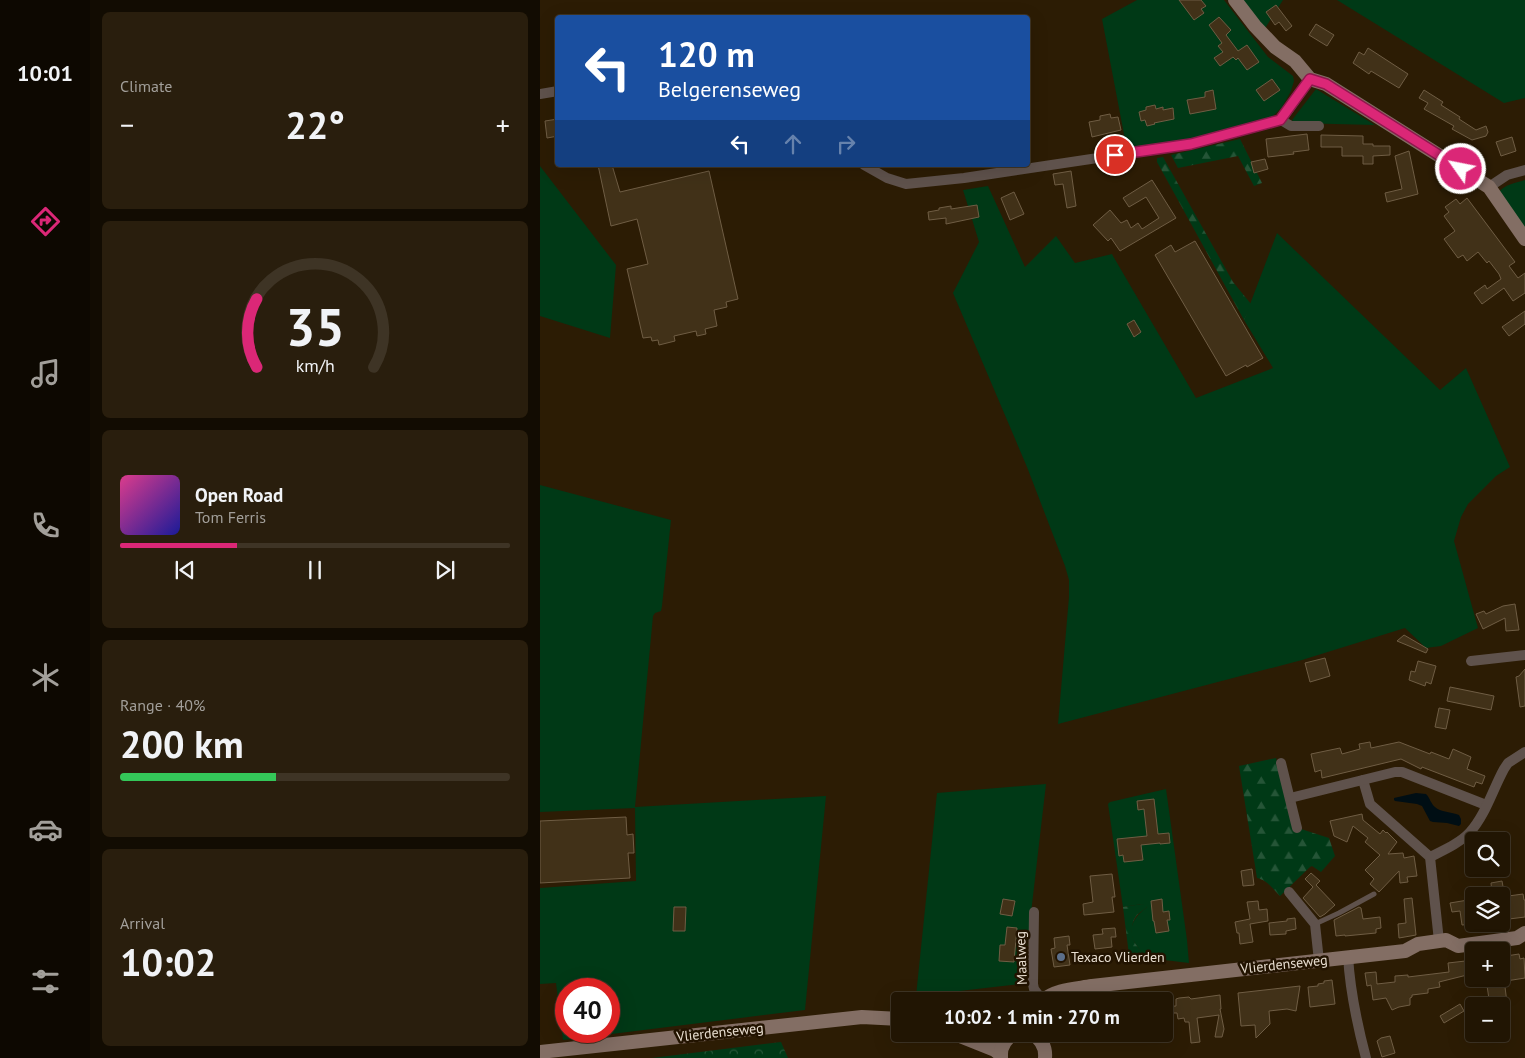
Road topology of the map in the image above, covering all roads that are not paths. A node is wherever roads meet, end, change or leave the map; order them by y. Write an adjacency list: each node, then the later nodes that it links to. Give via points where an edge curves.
1 (1235, 0): 2 (street, via 1255,26)
2 (1310, 79): 5 (street); 9 (street, via 1333,88)
3 (555, 92): 4 (street)
4 (540, 94)
5 (1280, 120): 6 (street, via 1291,126); 7 (street, via 1191,144 964,178 906,184)
6 (1319, 126)
7 (868, 167)
8 (1525, 170): 9 (street)
9 (1489, 187): 10 (street)
10 (1525, 239)
11 (1525, 655): 12 (street)
12 (1472, 661)
13 (1525, 752): 17 (street, via 1508,763)
14 (1280, 763): 16 (street)
15 (1363, 780): 16 (street); 17 (street, via 1402,772); 19 (street, via 1370,804)
16 (1290, 798): 18 (street)
17 (1486, 805): 19 (street, via 1470,832)
18 (1298, 828)
19 (1430, 857): 25 (street)
20 (1289, 892): 23 (street)
21 (1374, 894): 23 (lane)
22 (1034, 912): 28 (street, Maalweg, via 1033,984)
23 (1315, 924): 27 (street)
24 (1525, 933): 25 (street, Vlierdenseweg, via 1517,938 1458,946 1446,940)
25 (1439, 941): 26 (street, Vlierdenseweg, via 1418,944 1405,951)
26 (1348, 956): 27 (street, Vlierdenseweg); 37 (street, via 1350,988)
27 (1319, 961): 29 (street, Vlierdenseweg)
28 (1036, 992)
29 (1056, 992)
30 (891, 1019): 34 (street, Vlierdenseweg, via 862,1017)
31 (975, 1042): 35 (street, via 995,1050)
32 (1006, 1042): 35 (street)
33 (1042, 1042): 36 (street)
34 (540, 1052)
35 (1001, 1057)
36 (1047, 1057)
37 (1366, 1058)

